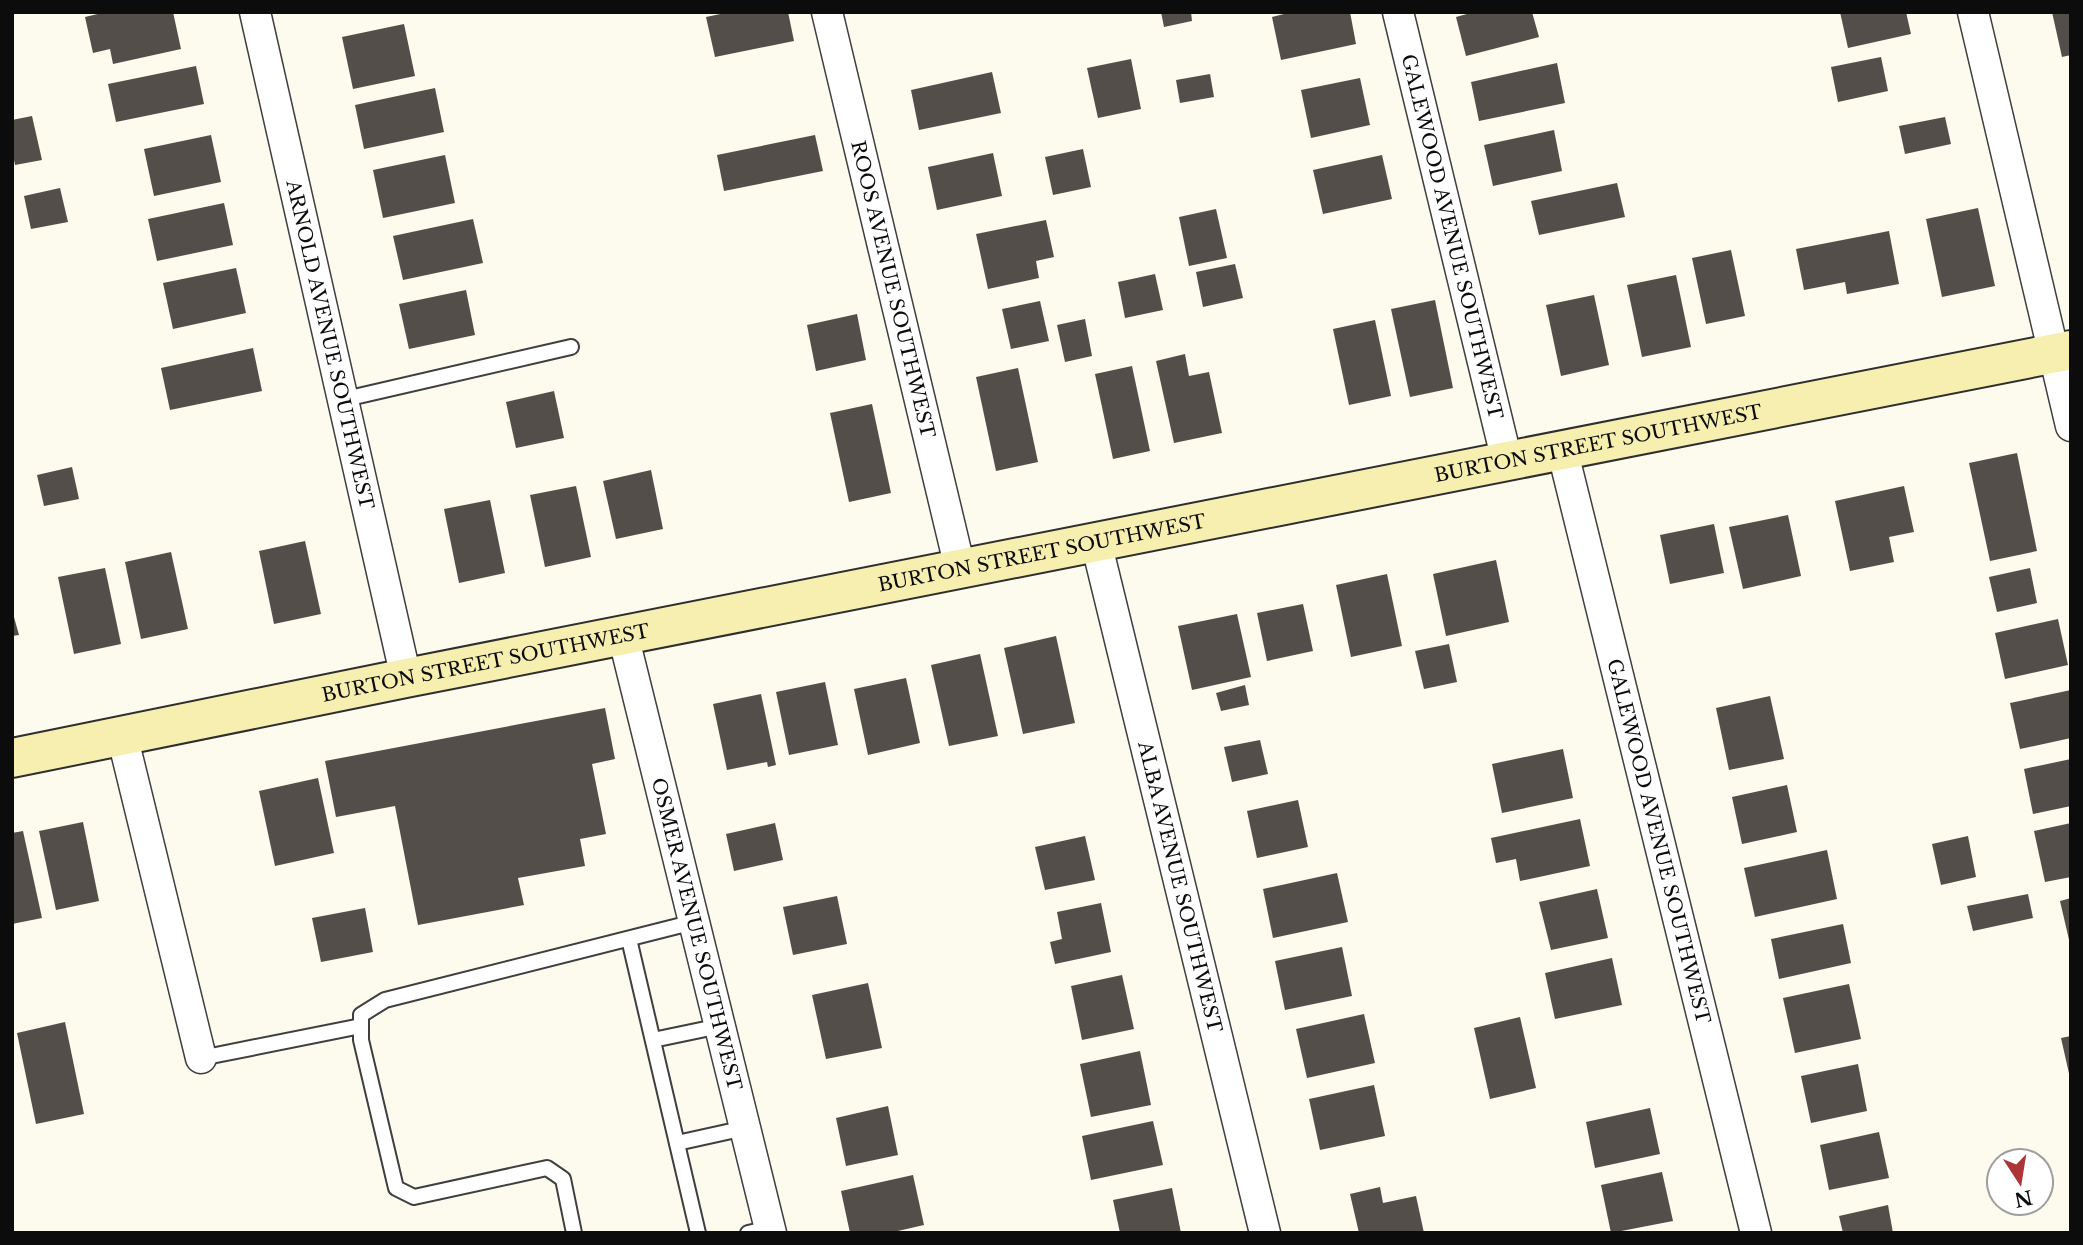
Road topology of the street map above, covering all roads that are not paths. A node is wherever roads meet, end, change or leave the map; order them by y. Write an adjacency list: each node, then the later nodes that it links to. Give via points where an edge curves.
1 (255, 12): 7 (street, ARNOLD AVENUE SOUTHWEST)
2 (827, 12): 12 (street, ROOS AVENUE SOUTHWEST)
3 (1398, 12): 10 (street, GALEWOOD AVENUE SOUTHWEST)
4 (1973, 12): 6 (street)
5 (571, 347): 7 (lane)
6 (2062, 352): 8 (street); 9 (main road, BURTON STREET SOUTHWEST)
7 (341, 400): 14 (street, ARNOLD AVENUE SOUTHWEST)
8 (2071, 425)
9 (1562, 449): 10 (main road, BURTON STREET SOUTHWEST); 29 (street, GALEWOOD AVENUE SOUTHWEST)
10 (1507, 461): 11 (main road, BURTON STREET SOUTHWEST)
11 (1096, 542): 12 (main road, BURTON STREET SOUTHWEST); 28 (street, ALBA AVENUE SOUTHWEST)
12 (960, 568): 13 (main road, BURTON STREET SOUTHWEST)
13 (623, 635): 14 (main road, BURTON STREET SOUTHWEST); 17 (street, OSMER AVENUE SOUTHWEST)
14 (406, 678): 15 (main road, BURTON STREET SOUTHWEST)
15 (122, 735): 16 (main road, BURTON STREET SOUTHWEST); 22 (street)
16 (12, 758)
17 (694, 922): 18 (lane); 20 (street, OSMER AVENUE SOUTHWEST)
18 (629, 939): 19 (lane, via 385,1000 361,1015); 21 (lane)
19 (361, 1026): 22 (lane); 26 (lane, via 396,1188 414,1197 547,1168 563,1179)
20 (720, 1026): 21 (lane); 23 (street, OSMER AVENUE SOUTHWEST)
21 (653, 1040): 24 (lane)
22 (201, 1058)
23 (745, 1128): 24 (lane); 25 (street, OSMER AVENUE SOUTHWEST)
24 (677, 1143): 27 (lane)
25 (763, 1231)
26 (574, 1233)
27 (698, 1233)
28 (1265, 1233)
29 (1756, 1233)

